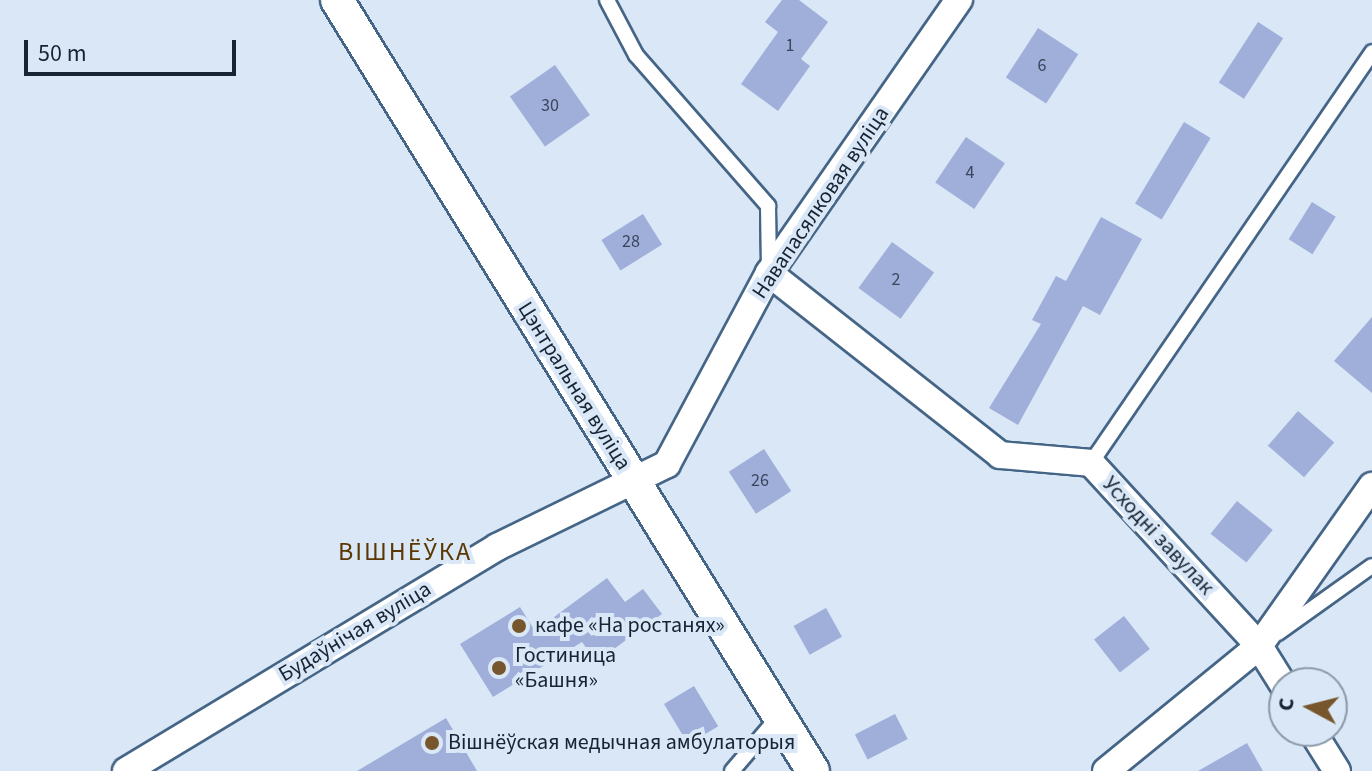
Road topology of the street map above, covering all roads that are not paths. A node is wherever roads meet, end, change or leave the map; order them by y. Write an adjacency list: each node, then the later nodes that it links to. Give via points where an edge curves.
1 (337, 0): 7 (street, Цэнтральная вуліца)
2 (607, 0): 5 (lane, via 636,55 768,206)
3 (959, 0): 5 (street, Навапасялковая вуліца)
4 (1372, 52): 6 (lane)
5 (769, 273): 6 (street, Усходні завулак, via 1000,455); 7 (street, Навапасялковая вуліца, via 667,464)
6 (1091, 463): 10 (street, Усходні завулак)
7 (630, 477): 12 (street, Цэнтральная вуліца); 14 (street, Будаўнічая вуліца, via 497,547)
8 (1372, 486): 10 (street)
9 (1372, 566): 10 (lane)
10 (1259, 646): 11 (street, Усходні завулак); 17 (street)
11 (1272, 667)
12 (779, 716): 15 (lane); 16 (street, Цэнтральная вуліца)
13 (1322, 747): 18 (street)
14 (126, 771)
15 (732, 771)
16 (813, 771)
17 (1106, 771)
18 (1337, 771)

